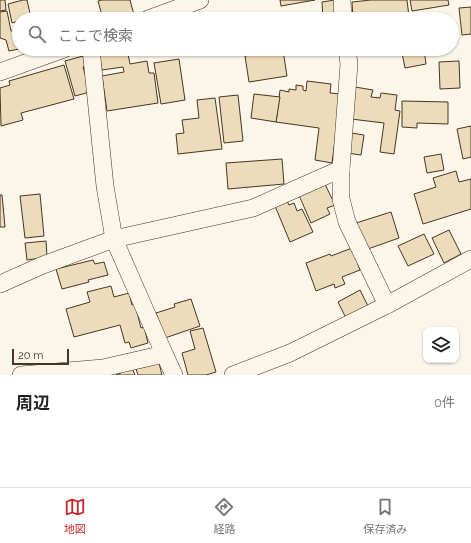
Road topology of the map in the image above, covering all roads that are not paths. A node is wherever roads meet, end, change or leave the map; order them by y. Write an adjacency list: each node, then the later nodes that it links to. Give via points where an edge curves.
1 (200, 0): 3 (street)
2 (342, 0): 4 (street)
3 (167, 12)
4 (343, 12)
5 (45, 56): 8 (street)
6 (92, 56): 10 (street, via 105,186)
7 (348, 56): 9 (street)
8 (0, 72)
9 (341, 169): 10 (street, via 253,208); 13 (street, via 341,199 347,222)
10 (114, 239): 12 (street); 14 (street)
11 (471, 259): 13 (street)
12 (0, 284)
13 (387, 305): 17 (street, via 290,354)
14 (164, 354): 15 (street, via 103,368); 16 (street)
15 (21, 375)
16 (174, 375)
17 (233, 375)

